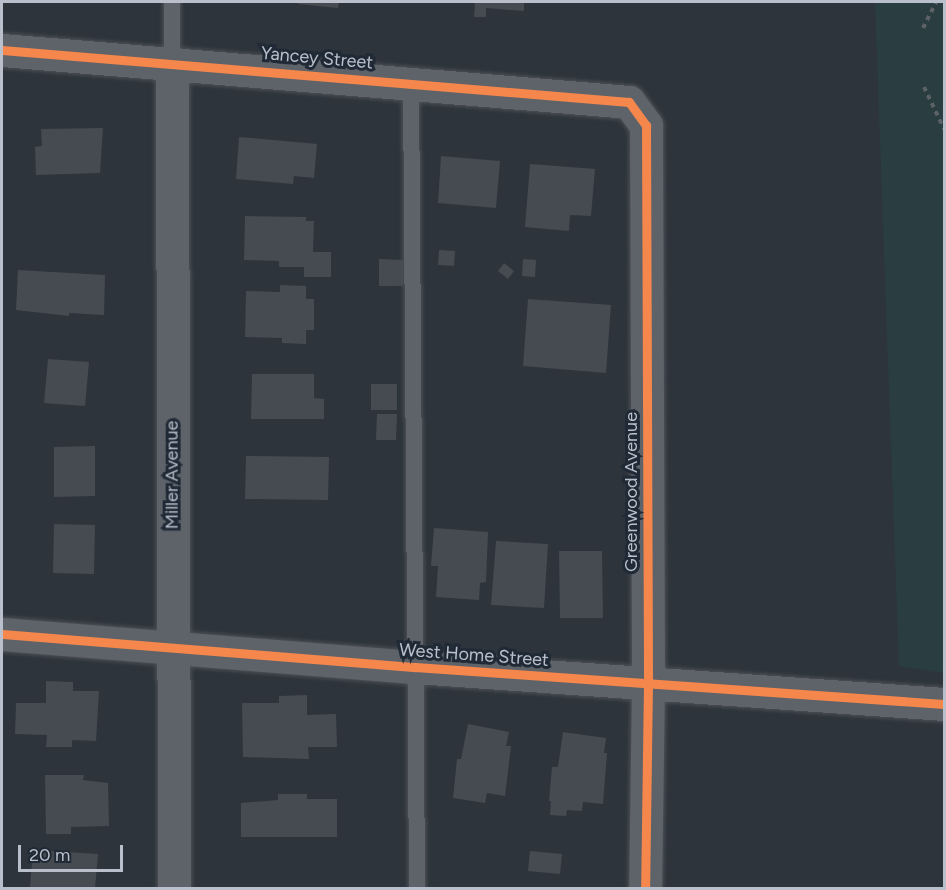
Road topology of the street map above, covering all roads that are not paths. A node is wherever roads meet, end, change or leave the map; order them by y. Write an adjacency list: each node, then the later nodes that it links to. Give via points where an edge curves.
1 (172, 2): 3 (lane)
2 (2, 50): 3 (street, Yancey Street)
3 (172, 62): 4 (street, Yancey Street); 7 (street, Miller Avenue)
4 (411, 83): 5 (street, Yancey Street); 8 (lane)
5 (629, 102): 9 (street, Greenwood Avenue, via 646,125)
6 (2, 634): 7 (street, West Home Street)
7 (172, 647): 8 (street, West Home Street); 11 (street, Miller Avenue)
8 (415, 668): 9 (street, West Home Street); 12 (lane)
9 (648, 683): 10 (street, West Home Street); 13 (street, Greenwood Avenue)
10 (945, 704)
11 (174, 888)
12 (417, 888)
13 (645, 888)

